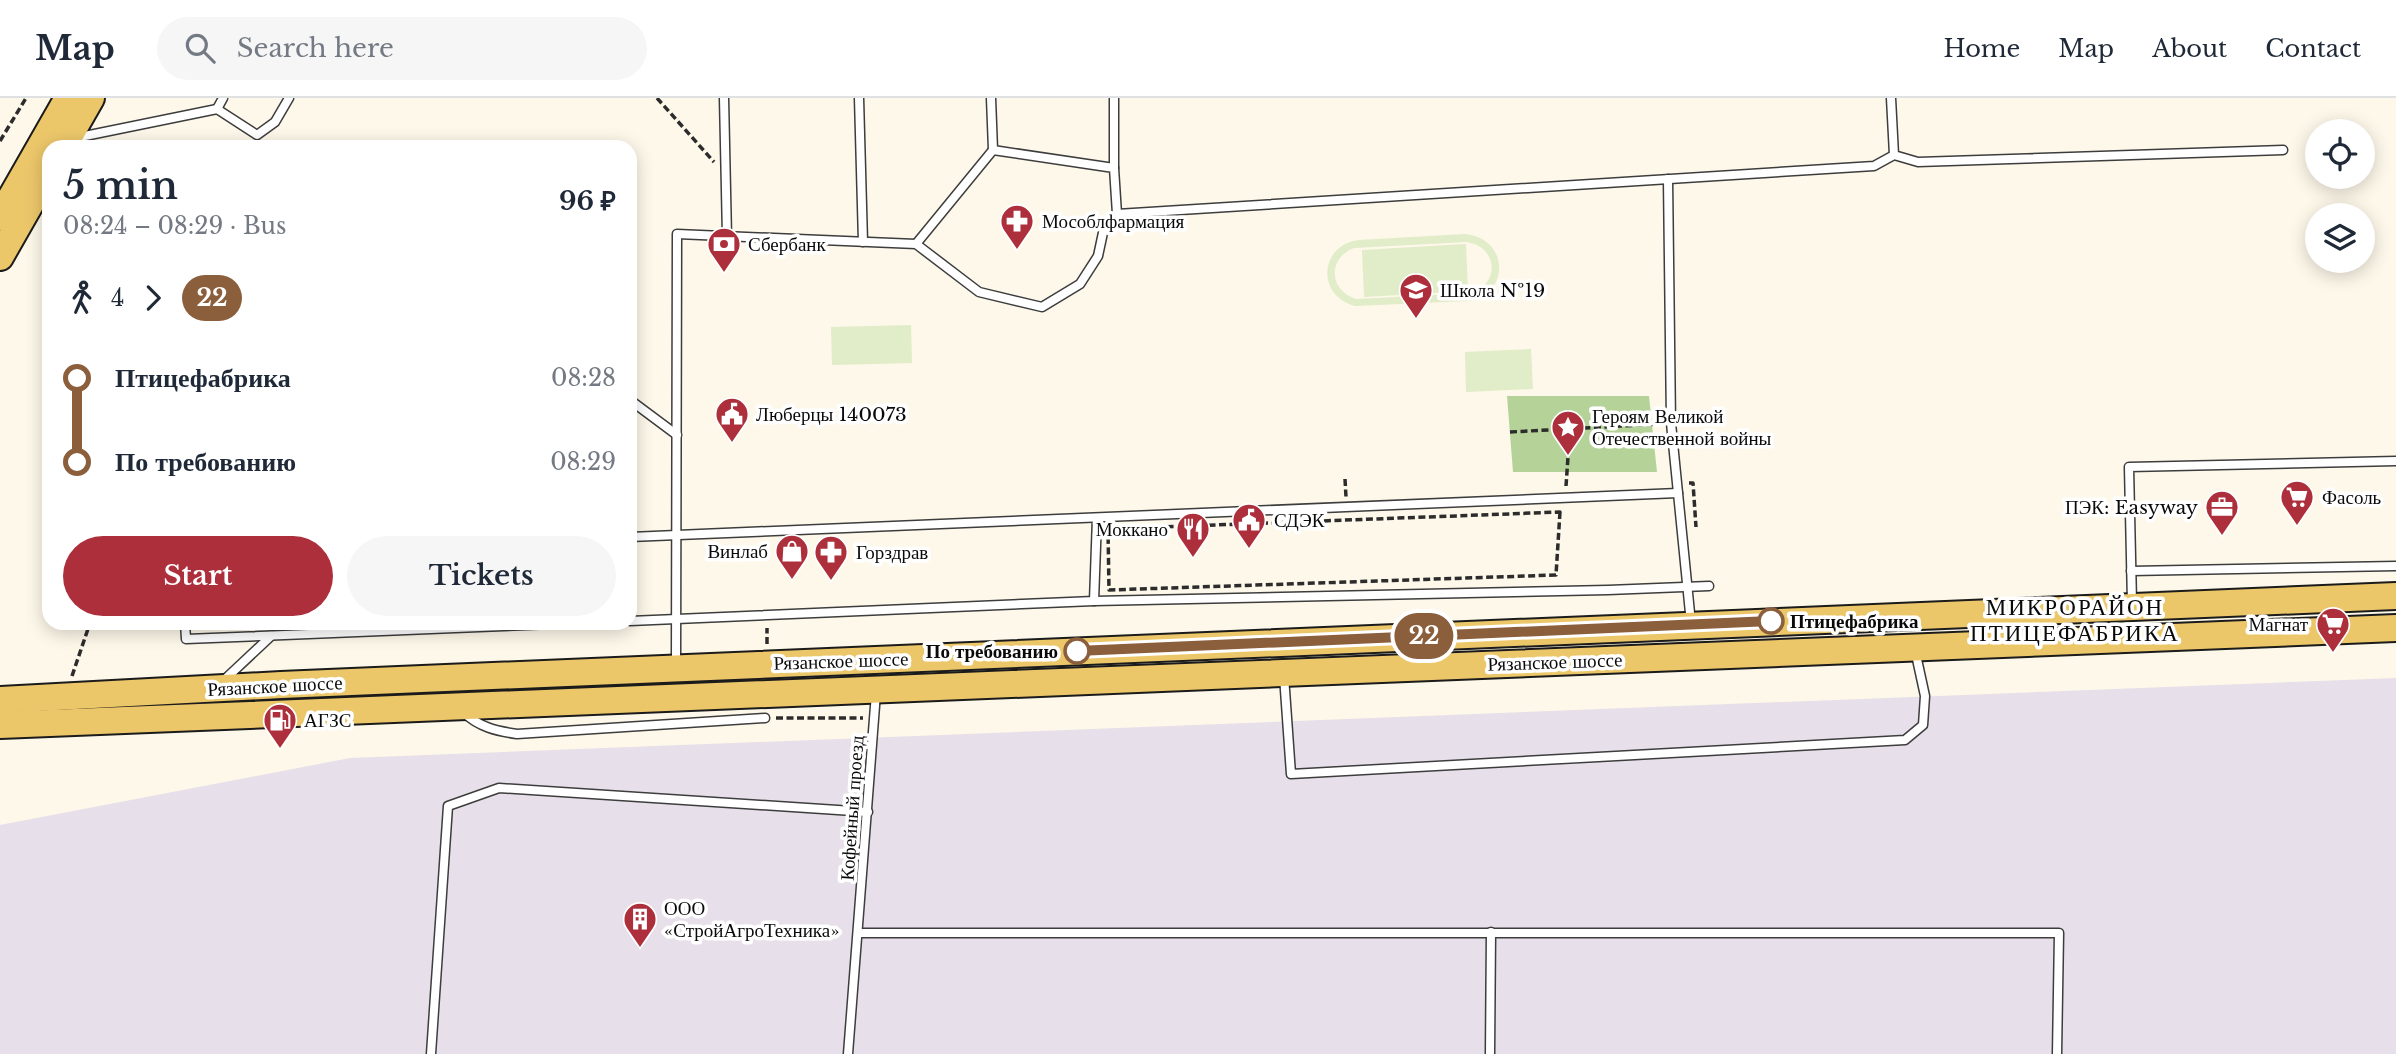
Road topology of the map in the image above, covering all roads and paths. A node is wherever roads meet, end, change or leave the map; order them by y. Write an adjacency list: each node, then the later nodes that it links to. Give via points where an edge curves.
1 (26, 98): 16 (path)
2 (68, 98): 13 (main road)
3 (91, 98): 14 (main road)
4 (223, 98): 12 (lane)
5 (289, 98): 12 (lane, via 275,122 257,135)
6 (657, 98): 22 (path)
7 (724, 98): 22 (lane)
8 (859, 98): 28 (lane)
9 (991, 98): 18 (lane)
10 (1114, 98): 21 (lane)
11 (1891, 98): 20 (lane)
12 (217, 109): 15 (lane)
13 (44, 140)
14 (67, 140)
15 (78, 140)
16 (0, 141)
17 (42, 144): 26 (main road)
18 (992, 150): 21 (lane); 29 (lane)
19 (2283, 150): 20 (lane, via 1918,162)
20 (1894, 155): 23 (lane, via 1874,166)
21 (1114, 167): 25 (lane)
22 (725, 174): 27 (lane)
23 (1668, 179): 25 (lane); 32 (lane)
24 (42, 183): 30 (main road)
25 (1117, 214): 29 (lane, via 1104,228 1098,256 1080,284 1042,307 979,292)
26 (0, 217)
27 (727, 237): 28 (lane); 34 (lane, via 677,234)
28 (863, 242): 29 (lane)
29 (916, 244)
30 (0, 257)
31 (637, 405): 34 (lane)
32 (1671, 423): 33 (path); 36 (lane)
33 (1510, 432)
34 (677, 435): 39 (lane)
35 (2396, 461): 42 (lane, via 2129,467)
36 (1678, 493): 37 (lane); 43 (lane)
37 (1097, 518): 39 (lane); 46 (lane)
38 (1108, 529): 38 (path, via 1148,528 1560,512 1556,575 1108,590)
39 (677, 534): 40 (lane); 48 (lane)
40 (637, 537)
41 (2396, 566): 42 (lane)
42 (2131, 571): 47 (lane)
43 (1687, 586): 44 (lane); 46 (lane); 50 (lane)
44 (1709, 586)
45 (2396, 596): 47 (main road, Рязанское шоссе)
46 (1094, 601): 48 (lane)
47 (2132, 606): 50 (main road, Рязанское шоссе)
48 (676, 619): 49 (lane); 57 (lane)
49 (637, 621)
50 (1691, 624): 57 (main road, Рязанское шоссе)
51 (2396, 628): 56 (main road, Рязанское шоссе)
52 (88, 630): 61 (path)
53 (185, 630): 55 (lane, via 186,639)
54 (412, 630): 55 (lane)
55 (271, 636): 59 (lane)
56 (1914, 647): 58 (main road, Рязанское шоссе); 58 (lane, via 1925,696 1923,725 1905,740 1291,774)
57 (676, 668): 59 (main road, Рязанское шоссе)
58 (1284, 673): 60 (main road, Рязанское шоссе)
59 (215, 689): 61 (main road, Рязанское шоссе)
60 (876, 690): 63 (main road, Рязанское шоссе); 66 (lane, Кофейный проезд)
61 (65, 698): 62 (main road, Рязанское шоссе)
62 (0, 700)
63 (457, 706): 64 (lane, via 493,731 517,734); 65 (main road, Рязанское шоссе)
64 (765, 718)
65 (0, 725)
66 (867, 812): 68 (lane, Кофейный проезд); 69 (lane, via 499,788 448,806)
67 (1491, 932): 68 (lane); 71 (lane); 72 (lane, via 2059,933)
68 (858, 933): 70 (lane, Кофейный проезд)
69 (431, 1054)
70 (848, 1054)
71 (1490, 1054)
72 (2057, 1054)

